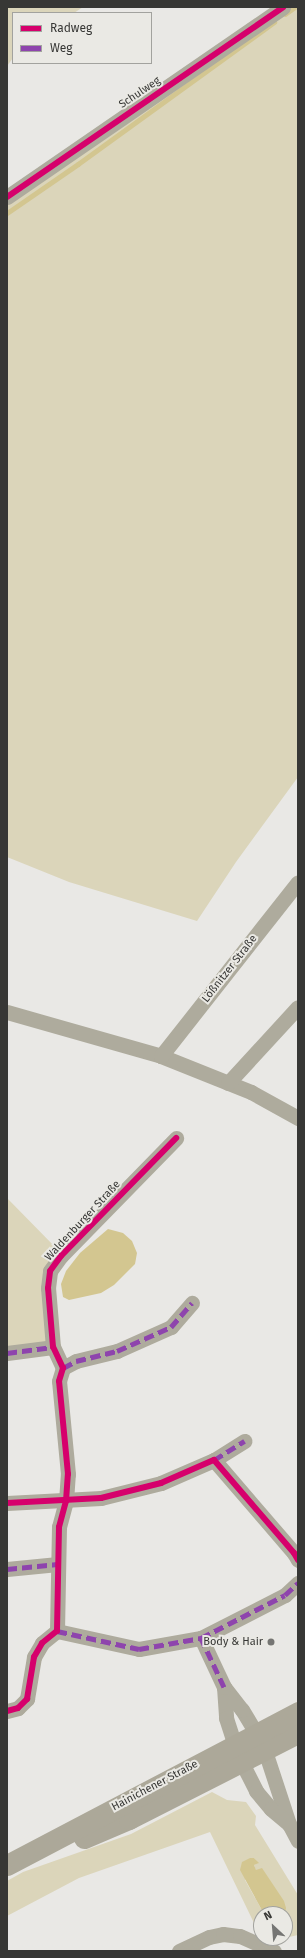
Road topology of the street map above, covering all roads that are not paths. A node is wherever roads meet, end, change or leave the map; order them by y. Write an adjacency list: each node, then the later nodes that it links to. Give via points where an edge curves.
1 (284, 7): 2 (street, Schulweg)
2 (7, 197)
3 (298, 882): 6 (street, Lößnitzer Straße)
4 (298, 1007): 7 (street)
5 (7, 1012): 6 (street)
6 (161, 1056): 7 (street)
7 (228, 1083): 8 (street, via 251,1092)
8 (298, 1118)
9 (176, 1138): 11 (street, Waldenburger Straße, via 61,1256 50,1271 48,1288)
10 (192, 1303): 13 (street, via 171,1327 116,1351 76,1361)
11 (53, 1348): 12 (street); 13 (street, Waldenburger Straße)
12 (7, 1353)
13 (63, 1368): 16 (street, via 59,1381 68,1474)
14 (245, 1441): 15 (street)
15 (214, 1460): 16 (street, via 161,1483 101,1498); 18 (street)
16 (66, 1501): 17 (street); 19 (street, via 59,1527)
17 (7, 1503)
18 (298, 1560)
19 (58, 1564): 20 (street); 22 (street)
20 (7, 1570)
21 (298, 1583): 23 (street, via 285,1595)
22 (57, 1631): 23 (street, via 139,1649); 25 (street, via 42,1643 34,1657 27,1699 18,1708)
23 (201, 1638): 24 (street)
24 (224, 1687): 28 (street, via 242,1710); 29 (street, via 226,1718)
25 (7, 1711)
26 (298, 1712): 28 (main road, Hainichener Straße)
27 (298, 1733): 28 (main road, Hainichener Straße)
28 (260, 1742): 29 (main road, Hainichener Straße); 30 (street)
29 (238, 1753): 30 (street, via 256,1791 271,1809); 32 (main road, Hainichener Straße)
30 (289, 1824): 31 (street)
31 (298, 1841)
32 (10, 1863)
33 (179, 1951): 34 (street, via 209,1937 223,1934 240,1936)
34 (274, 1951)

